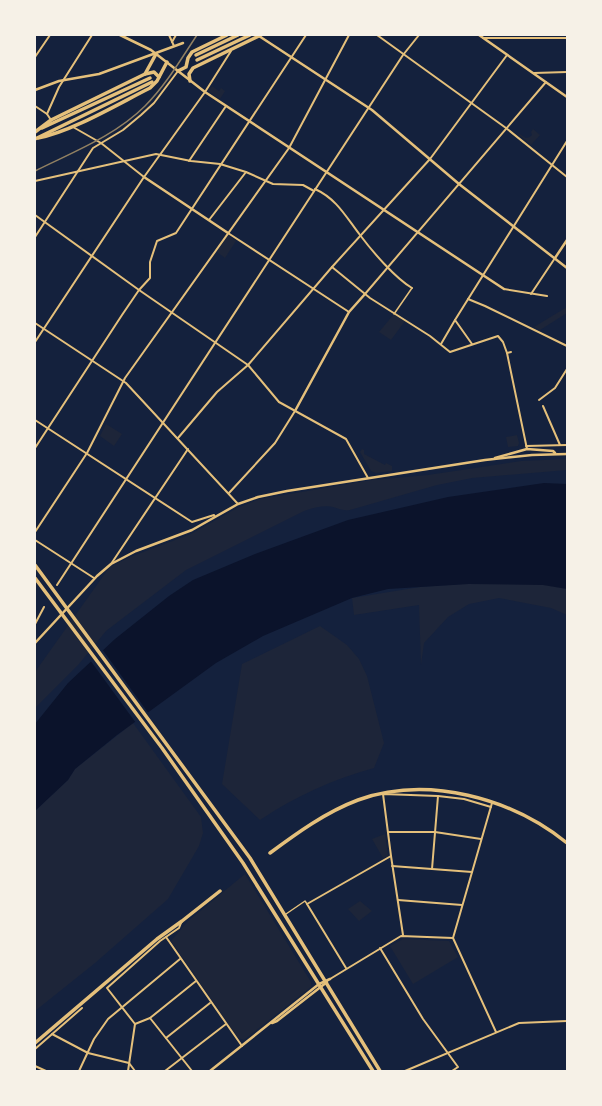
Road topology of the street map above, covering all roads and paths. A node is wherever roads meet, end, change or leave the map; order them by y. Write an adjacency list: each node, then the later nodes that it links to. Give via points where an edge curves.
1 (50, 35): 25 (street)
2 (92, 35): 38 (street)
3 (120, 35): 21 (street)
4 (169, 35): 17 (street)
5 (176, 35): 17 (street)
6 (227, 35): 28 (main road, via 193,52)
7 (238, 35): 22 (main road)
8 (250, 35): 27 (main road)
9 (306, 35): 26 (street)
10 (350, 35): 37 (street)
11 (377, 35): 23 (street)
12 (419, 35): 23 (street)
13 (479, 35): 15 (street)
14 (260, 36): 20 (main road); 26 (street)
15 (483, 38): 16 (street); 24 (street)
16 (567, 38)
17 (172, 42): 19 (street)
18 (182, 42): 19 (street)
19 (174, 46): 21 (street)
20 (231, 50): 30 (main road); 41 (street)
21 (156, 54): 29 (street); 34 (main road); 38 (street, via 99,74)
22 (196, 55)
23 (403, 55): 43 (street); 46 (street)
24 (507, 55): 33 (street); 43 (street)
25 (35, 57)
26 (291, 58): 37 (street); 49 (street)
27 (197, 60)
28 (187, 61): 30 (main road, via 190,65); 31 (main road, via 184,68)
29 (167, 62): 31 (street); 35 (main road)
30 (197, 66): 36 (main road, via 190,72)
31 (178, 71): 36 (street); 55 (street, via 141,115)
32 (567, 72): 33 (street)
33 (533, 73): 39 (street)
34 (145, 74): 35 (main road, via 154,72); 48 (main road)
35 (159, 77): 50 (main road, via 150,88)
36 (190, 80): 41 (street)
37 (326, 80): 46 (street); 56 (street)
38 (63, 81): 40 (street); 47 (street)
39 (546, 82): 42 (street); 51 (street)
40 (35, 90)
41 (205, 92): 45 (street); 57 (street)
42 (567, 97)
43 (472, 104): 51 (street); 58 (street)
44 (35, 106): 47 (street)
45 (226, 106): 49 (street); 59 (street)
46 (369, 108): 58 (street); 65 (street)
47 (47, 114): 48 (street)
48 (51, 120): 52 (main road)
49 (249, 122): 56 (street); 61 (street)
50 (72, 126): 53 (main road); 55 (street)
51 (506, 128): 62 (street); 70 (street)
52 (35, 132): 53 (main road, via 151,80)
53 (36, 138)
54 (567, 142): 62 (street)
55 (101, 143): 60 (street); 63 (street, via 93,148)
56 (289, 148): 65 (street); 68 (street)
57 (160, 155): 59 (street); 60 (street, via 148,155); 66 (street)
58 (430, 159): 70 (street); 73 (street)
59 (189, 161): 61 (street)
60 (124, 162): 63 (street); 66 (street)
61 (220, 164): 64 (street); 72 (street)
62 (551, 166): 67 (street); 77 (street)
63 (78, 170): 69 (street); 76 (street)
64 (246, 172): 68 (street); 75 (street)
65 (327, 172): 71 (street); 73 (street)
66 (144, 177): 72 (street); 83 (street)
67 (567, 177)
68 (266, 180): 71 (street, via 277,185 303,185); 79 (street)
69 (35, 181)
70 (459, 184): 77 (street); 78 (street)
71 (314, 190): 80 (street, via 330,197); 85 (street)
72 (192, 209): 75 (street); 93 (street, via 176,233 157,242 150,262 150,278)
73 (384, 210): 78 (street); 80 (street)
74 (35, 215): 76 (street)
75 (210, 220): 79 (street)
76 (45, 222): 81 (street); 83 (street)
77 (514, 226): 84 (street); 89 (street)
78 (418, 232): 86 (street); 89 (street)
79 (228, 233): 85 (street); 99 (street)
80 (360, 236): 86 (street); 87 (street)
81 (35, 237)
82 (567, 240): 84 (street)
83 (92, 255): 93 (street); 103 (street)
84 (555, 258): 88 (street); 95 (street)
85 (270, 260): 90 (street); 105 (street)
86 (388, 266): 91 (street, via 400,281); 94 (street)
87 (332, 267): 90 (street); 94 (street)
88 (567, 268)
89 (483, 275): 92 (street); 97 (street)
90 (313, 288): 98 (street); 112 (street)
91 (412, 288): 100 (street)
92 (504, 289): 95 (street)
93 (139, 290): 99 (street); 111 (street)
94 (365, 294): 98 (street); 100 (street)
95 (531, 294): 96 (street)
96 (547, 296)
97 (468, 300): 101 (street); 108 (street)
98 (349, 312): 117 (street)
99 (172, 313): 105 (street); 114 (street)
100 (394, 314): 106 (street)
101 (455, 320): 106 (street); 107 (street)
102 (35, 322): 103 (street)
103 (44, 328): 104 (street); 111 (street)
104 (35, 342)
105 (215, 342): 112 (street); 119 (street)
106 (441, 344): 107 (street, via 450,352)
107 (472, 344): 110 (street, via 498,336)
108 (567, 346)
109 (511, 352): 110 (street)
110 (506, 353): 125 (street)
111 (92, 360): 114 (street); 120 (street)
112 (248, 365): 117 (street, via 279,402); 121 (street, via 217,392)
113 (567, 368): 115 (street, via 555,388)
114 (123, 381): 119 (street); 127 (street)
115 (540, 400)
116 (542, 406): 123 (street)
117 (295, 411): 131 (street, via 346,438); 133 (street, via 275,443)
118 (35, 420): 120 (street)
119 (163, 423): 121 (street); 132 (street)
120 (48, 428): 124 (street); 127 (street)
121 (178, 438): 126 (street)
122 (567, 445): 123 (street)
123 (560, 446): 125 (street)
124 (35, 448)
125 (527, 448): 128 (street, via 554,451); 130 (street)
126 (188, 449): 133 (street); 134 (street)
127 (87, 453): 132 (street); 137 (street)
128 (556, 454): 129 (street); 130 (street)
129 (567, 454)
130 (485, 460): 131 (street)
131 (368, 478): 135 (street, via 280,492)
132 (125, 479): 134 (street); 139 (street)
133 (229, 494): 135 (street)
134 (155, 498): 136 (street, via 192,522 214,515); 140 (street)
135 (238, 504): 136 (street)
136 (215, 517): 140 (street, via 192,530 136,551)
137 (35, 532)
138 (35, 540): 139 (street)
139 (70, 562): 143 (street); 144 (street)
140 (111, 564): 143 (street)
141 (35, 565): 166 (main road, via 263,877)
142 (35, 578): 177 (main road, via 162,748 256,882)
143 (95, 579): 148 (street)
144 (57, 585)
145 (44, 607): 146 (street)
146 (35, 624)
147 (35, 636): 148 (street)
148 (39, 639): 149 (street)
149 (35, 643)
150 (383, 794): 151 (street); 152 (main road, via 444,791 463,794); 153 (street); 157 (main road, via 359,800 331,813)
151 (438, 796): 152 (street); 154 (street)
152 (491, 805): 155 (street); 156 (main road, via 533,820)
153 (388, 832): 154 (street); 158 (street)
154 (435, 832): 155 (street); 160 (street)
155 (481, 839): 161 (street)
156 (567, 843)
157 (270, 853)
158 (391, 856): 159 (street); 164 (street)
159 (392, 866): 160 (street); 163 (street)
160 (432, 869): 161 (street)
161 (472, 872): 165 (street)
162 (220, 891): 167 (main road)
163 (398, 900): 165 (street); 168 (street)
164 (307, 904): 166 (street, via 306,901); 173 (street)
165 (462, 906): 170 (street)
166 (285, 914): 176 (main road)
167 (181, 922): 169 (street, via 179,928); 188 (main road, via 153,942)
168 (403, 935): 170 (street); 171 (street)
169 (166, 937): 172 (street); 180 (street, via 108,986 108,991)
170 (453, 938): 185 (street)
171 (380, 948): 173 (street); 192 (street)
172 (180, 958): 175 (street); 180 (street)
173 (347, 968): 174 (street)
174 (330, 979): 176 (street)
175 (196, 981): 178 (street); 181 (street)
176 (325, 982): 177 (street); 205 (main road)
177 (320, 986): 189 (street); 204 (main road)
178 (211, 1002): 184 (street); 187 (street)
179 (82, 1008): 186 (street)
180 (121, 1008): 183 (street); 191 (street, via 108,1019)
181 (150, 1018): 183 (street); 187 (street)
182 (567, 1020): 185 (street, via 520,1023)
183 (135, 1024): 194 (street)
184 (226, 1024): 189 (street); 193 (street)
185 (496, 1032): 192 (street)
186 (52, 1034): 190 (street); 191 (street)
187 (166, 1038): 193 (street)
188 (35, 1043)
189 (242, 1046): 203 (street)
190 (35, 1049)
191 (88, 1053): 194 (street); 198 (street)
192 (447, 1053): 206 (street); 207 (street, via 458,1067)
193 (182, 1058): 201 (street); 202 (street)
194 (129, 1063): 199 (street); 200 (street)
195 (35, 1066): 196 (street)
196 (38, 1070): 197 (street)
197 (46, 1071)
198 (79, 1071)
199 (128, 1071)
200 (136, 1071)
201 (165, 1071)
202 (192, 1071)
203 (210, 1071)
204 (372, 1071)
205 (380, 1071)
206 (406, 1071)
207 (452, 1071)

